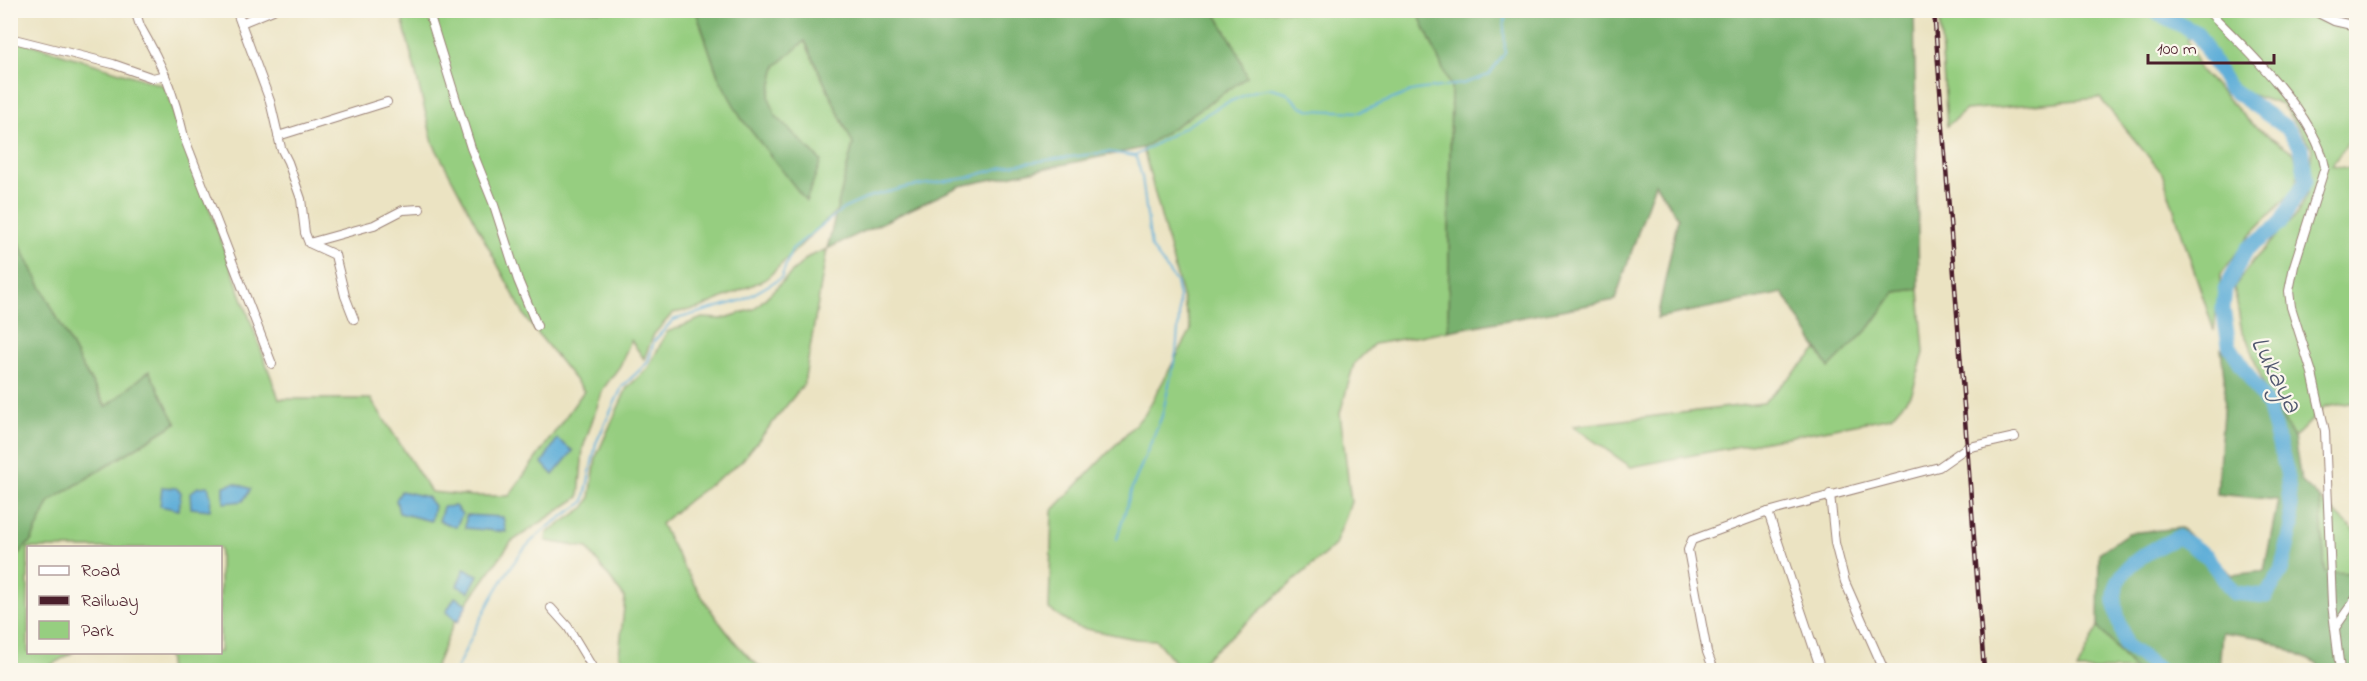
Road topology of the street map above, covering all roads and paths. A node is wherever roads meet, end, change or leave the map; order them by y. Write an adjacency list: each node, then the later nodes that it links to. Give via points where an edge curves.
1 (134, 10): 10 (street)
2 (236, 10): 7 (street)
3 (273, 10): 7 (street)
4 (428, 10): 16 (street, via 471,148)
5 (2206, 10): 23 (street, via 2252,53 2315,135 2325,167 2289,291 2292,317 2312,373 2325,431)
6 (2313, 10): 8 (street)
7 (241, 23): 12 (street, via 270,101)
8 (2356, 26)
9 (10, 38): 10 (street, via 153,78)
10 (165, 75): 17 (street, via 175,97 184,137)
11 (387, 102): 12 (street)
12 (278, 136): 14 (street, via 301,199)
13 (420, 209): 14 (street, via 403,210 374,225)
14 (309, 243): 15 (street, via 335,255)
15 (354, 318)
16 (537, 326)
17 (272, 364)
18 (2015, 437): 19 (street, via 1966,448 1939,467)
19 (1830, 494): 20 (street); 27 (street, via 1835,543 1845,582)
20 (1767, 512): 25 (street, via 1696,537 1688,545 1707,652); 26 (street)
21 (2356, 598): 23 (street)
22 (551, 608): 24 (street, via 568,627)
23 (2335, 628): 28 (street)
24 (594, 670)
25 (1714, 670)
26 (1821, 670)
27 (1884, 670)
28 (2340, 670)

